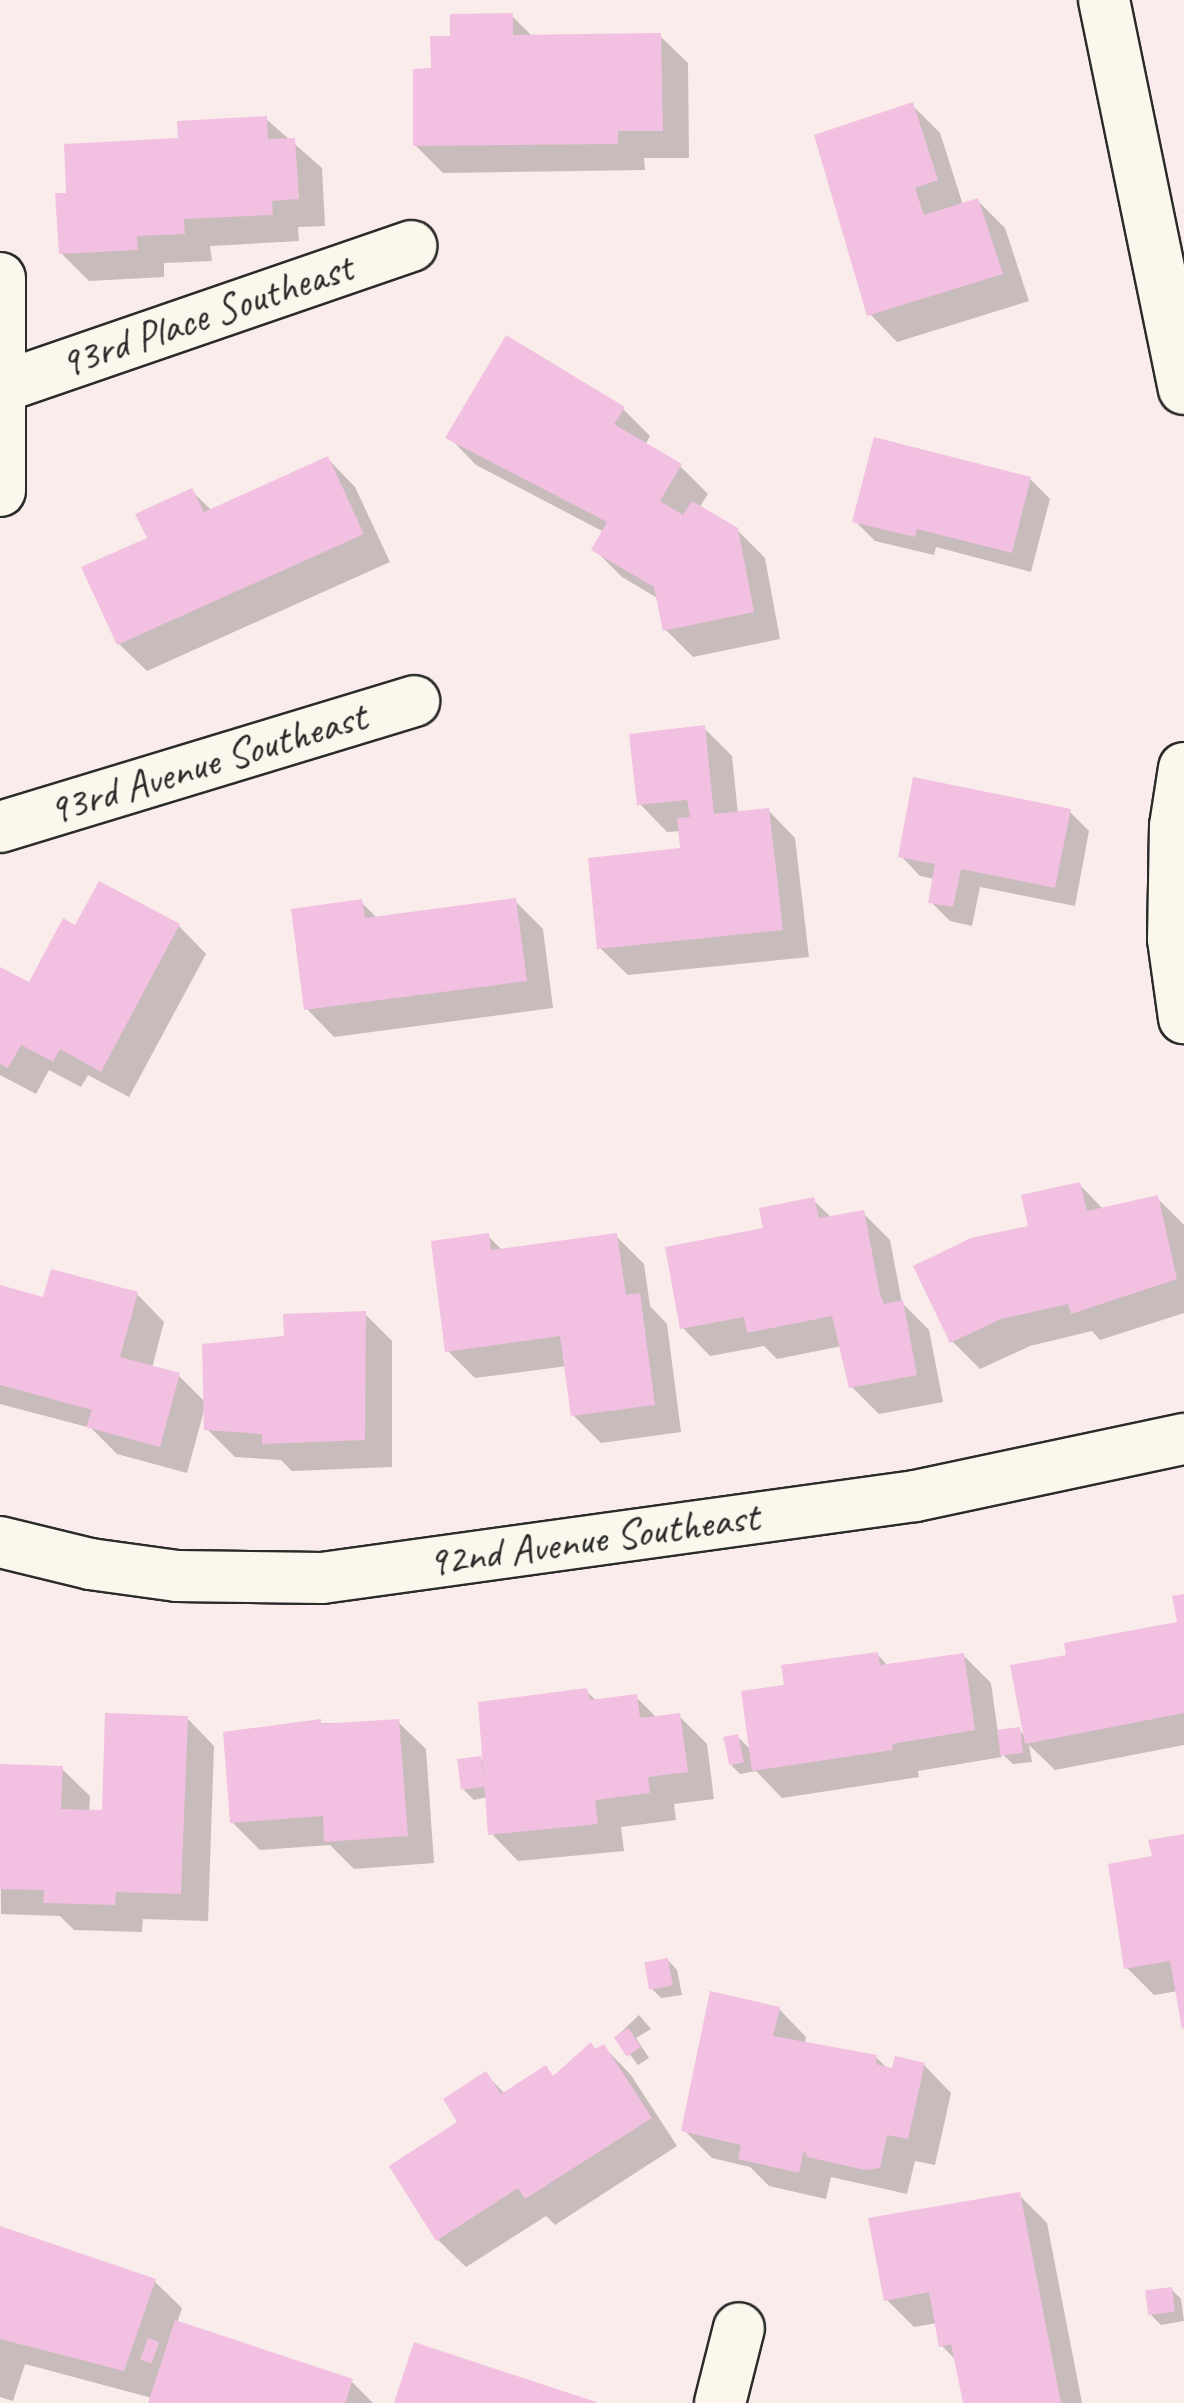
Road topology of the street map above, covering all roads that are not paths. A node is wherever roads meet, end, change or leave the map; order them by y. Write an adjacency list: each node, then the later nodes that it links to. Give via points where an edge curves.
1 (1104, 0): 5 (street)
2 (410, 246): 4 (street, 93rd Place Southeast)
3 (0, 278): 4 (street)
4 (2, 387): 6 (street)
5 (1184, 389)
6 (0, 491)
7 (414, 701): 9 (street, 93rd Avenue Southeast)
8 (1184, 768): 10 (street, via 1173,939)
9 (0, 827)
10 (1184, 1018)
11 (1184, 1440): 12 (street, 92nd Avenue Southeast, via 915,1496 322,1578 176,1576)
12 (0, 1542)
13 (739, 2328): 14 (street)
14 (720, 2403)

